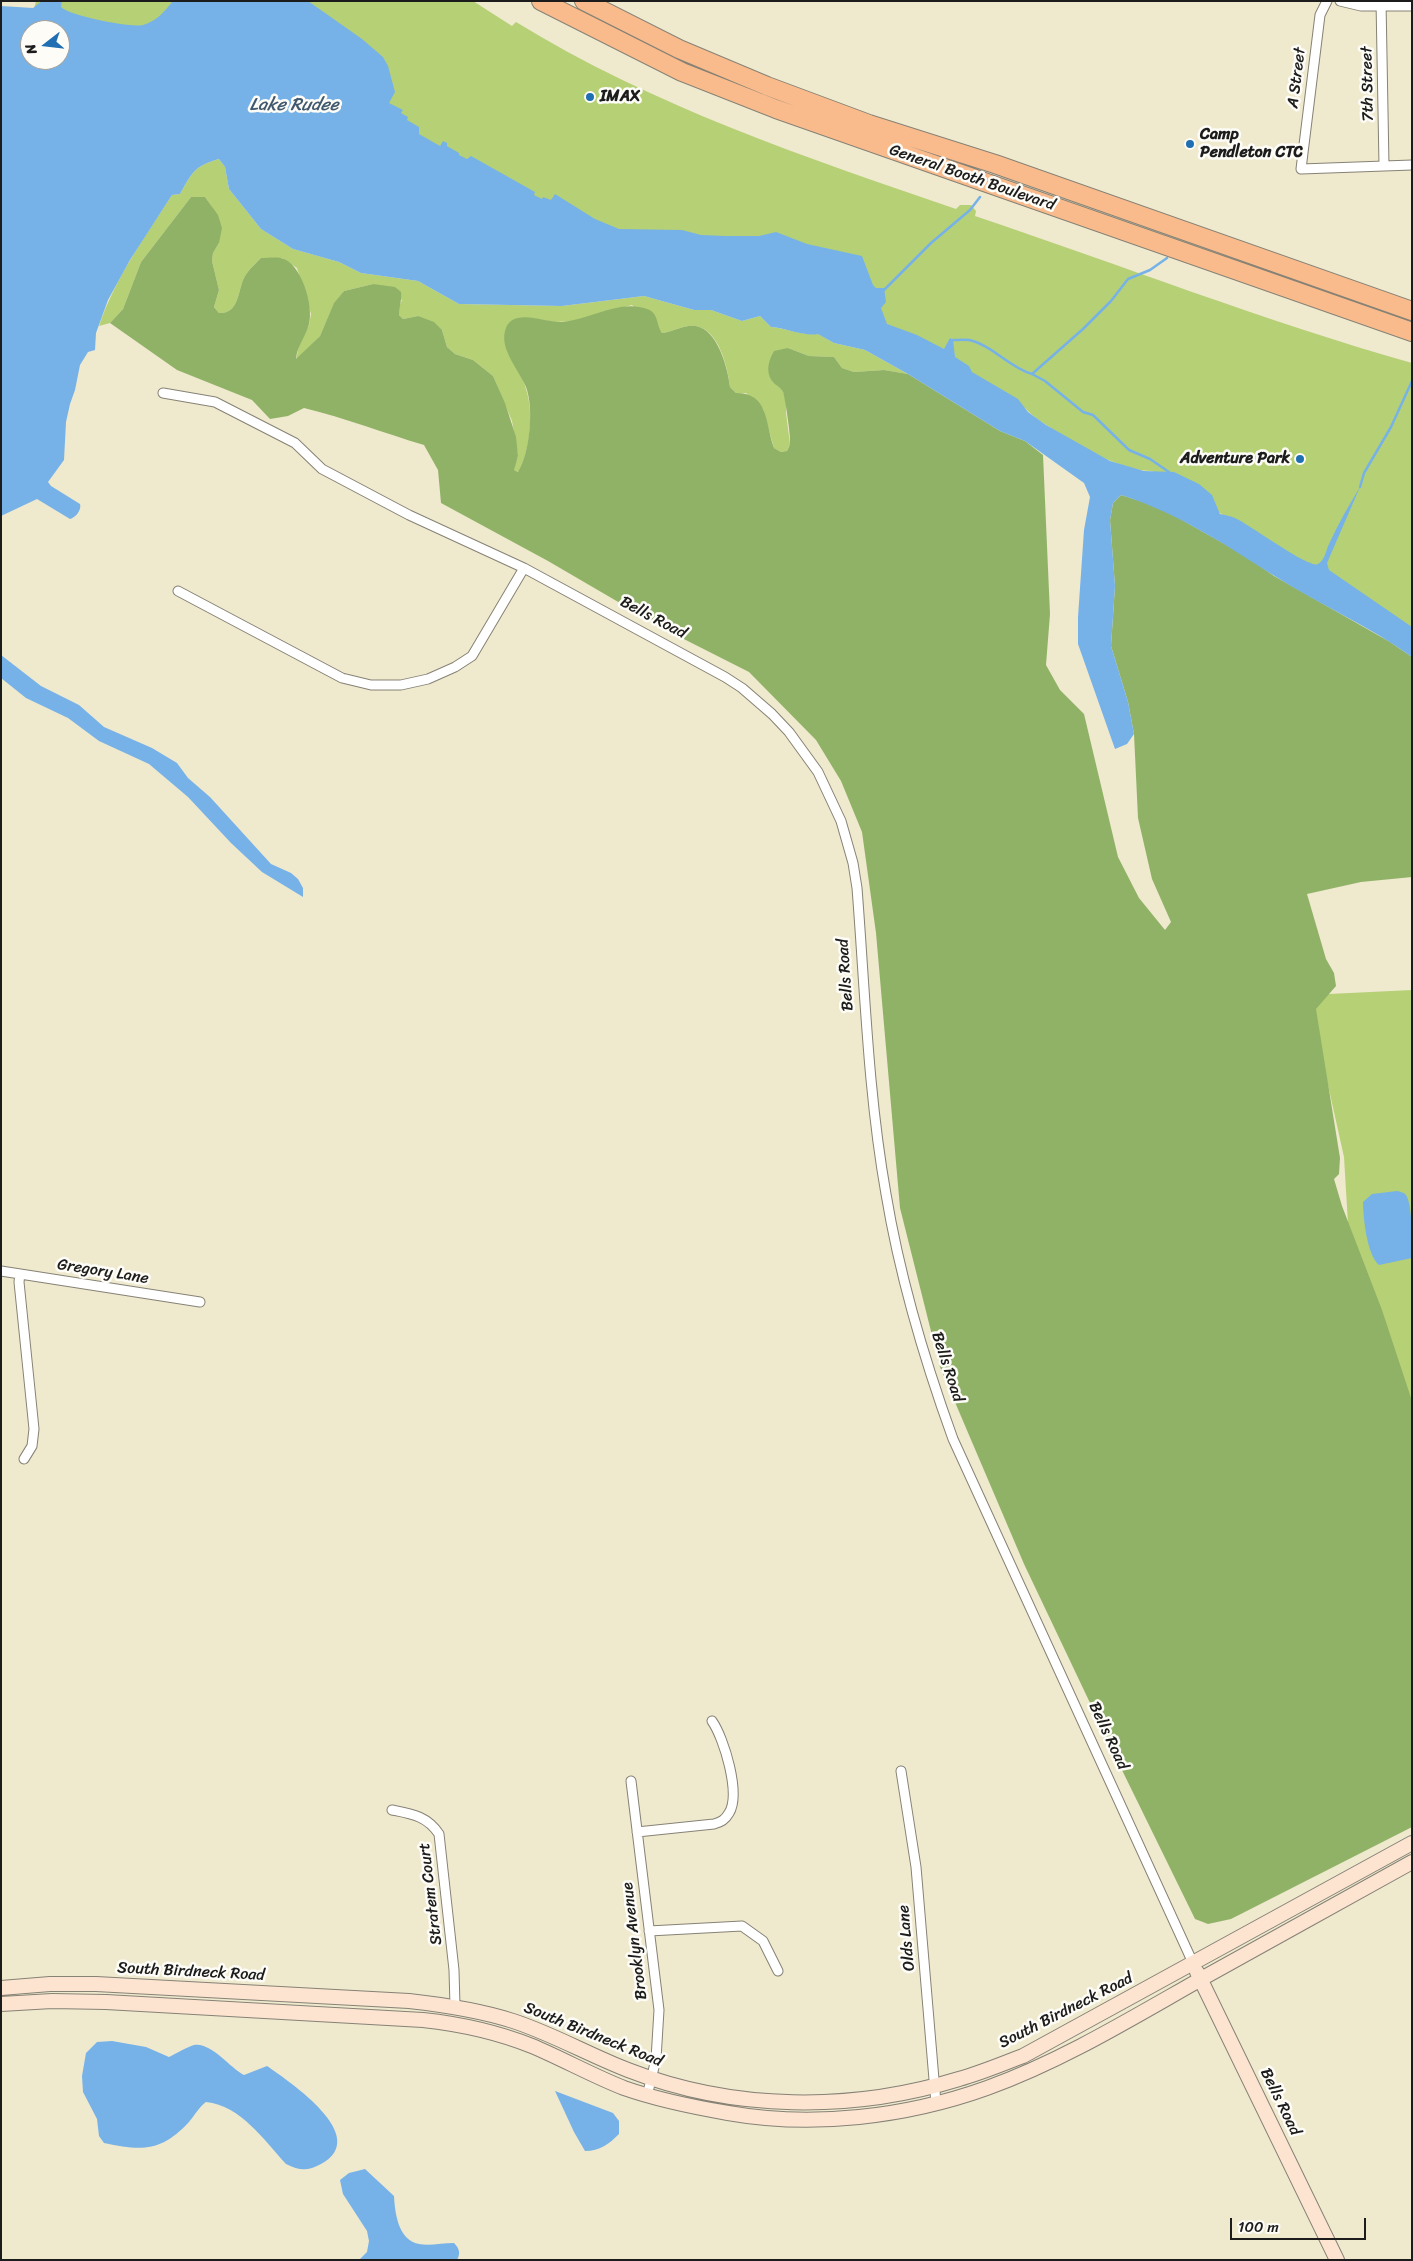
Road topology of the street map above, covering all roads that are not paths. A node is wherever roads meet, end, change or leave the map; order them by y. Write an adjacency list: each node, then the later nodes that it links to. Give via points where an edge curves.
1 (541, 1): 10 (highway, General Booth Boulevard, via 682,72 776,109)
2 (584, 1): 9 (highway, General Booth Boulevard, via 679,49 776,90)
3 (1327, 1): 8 (street, A Street, via 1320,14 1301,169)
4 (1340, 1): 5 (street, via 1361,6)
5 (1381, 4): 6 (street); 8 (street, 7th Street)
6 (1412, 6)
7 (1412, 165): 8 (street, A Street)
8 (1384, 166)
9 (1412, 311)
10 (1412, 332)
11 (163, 393): 12 (street, Bells Road, via 215,402 295,443 322,469 409,515)
12 (524, 568): 13 (street, via 472,656 440,675 402,685 371,685 342,678); 26 (street, Bells Road, via 742,688 789,732 807,755 832,798 854,863 878,1141 893,1235 919,1338 952,1439)
13 (178, 592)
14 (1, 1271): 15 (street, Gregory Lane)
15 (20, 1274): 16 (street, Gregory Lane); 17 (street, via 34,1429 32,1446)
16 (200, 1302)
17 (24, 1459)
18 (712, 1721): 22 (street, via 727,1760 733,1793 730,1812 724,1820 714,1824)
19 (900, 1771): 33 (street, Olds Lane, via 916,1867)
20 (631, 1781): 22 (street, Brooklyn Avenue)
21 (392, 1810): 31 (street, Stratem Court, via 426,1819 439,1834)
22 (638, 1832): 25 (street, Brooklyn Avenue)
23 (1412, 1843): 26 (main road, South Birdneck Road)
24 (1412, 1862): 28 (main road, South Birdneck Road)
25 (649, 1931): 27 (street, via 742,1926 763,1941); 32 (street, Brooklyn Avenue, via 659,2010 656,2059)
26 (1193, 1963): 28 (main road, Bells Road); 33 (main road, South Birdneck Road, via 1023,2056)
27 (778, 1971)
28 (1200, 1980): 35 (main road, South Birdneck Road, via 1028,2071); 36 (main road, Bells Road)
29 (1, 1988): 31 (main road, South Birdneck Road, via 96,1984)
30 (1, 2004): 34 (main road, South Birdneck Road, via 106,2002 456,2024 517,2041)
31 (455, 2006): 32 (main road, South Birdneck Road, via 513,2020)
32 (650, 2078): 33 (main road, South Birdneck Road, via 726,2096 789,2102 867,2099); 34 (street, Brooklyn Avenue)
33 (935, 2085): 35 (street, Olds Lane)
34 (647, 2096): 35 (main road, South Birdneck Road, via 724,2113 785,2119 849,2117)
35 (936, 2103)
36 (1337, 2260)

